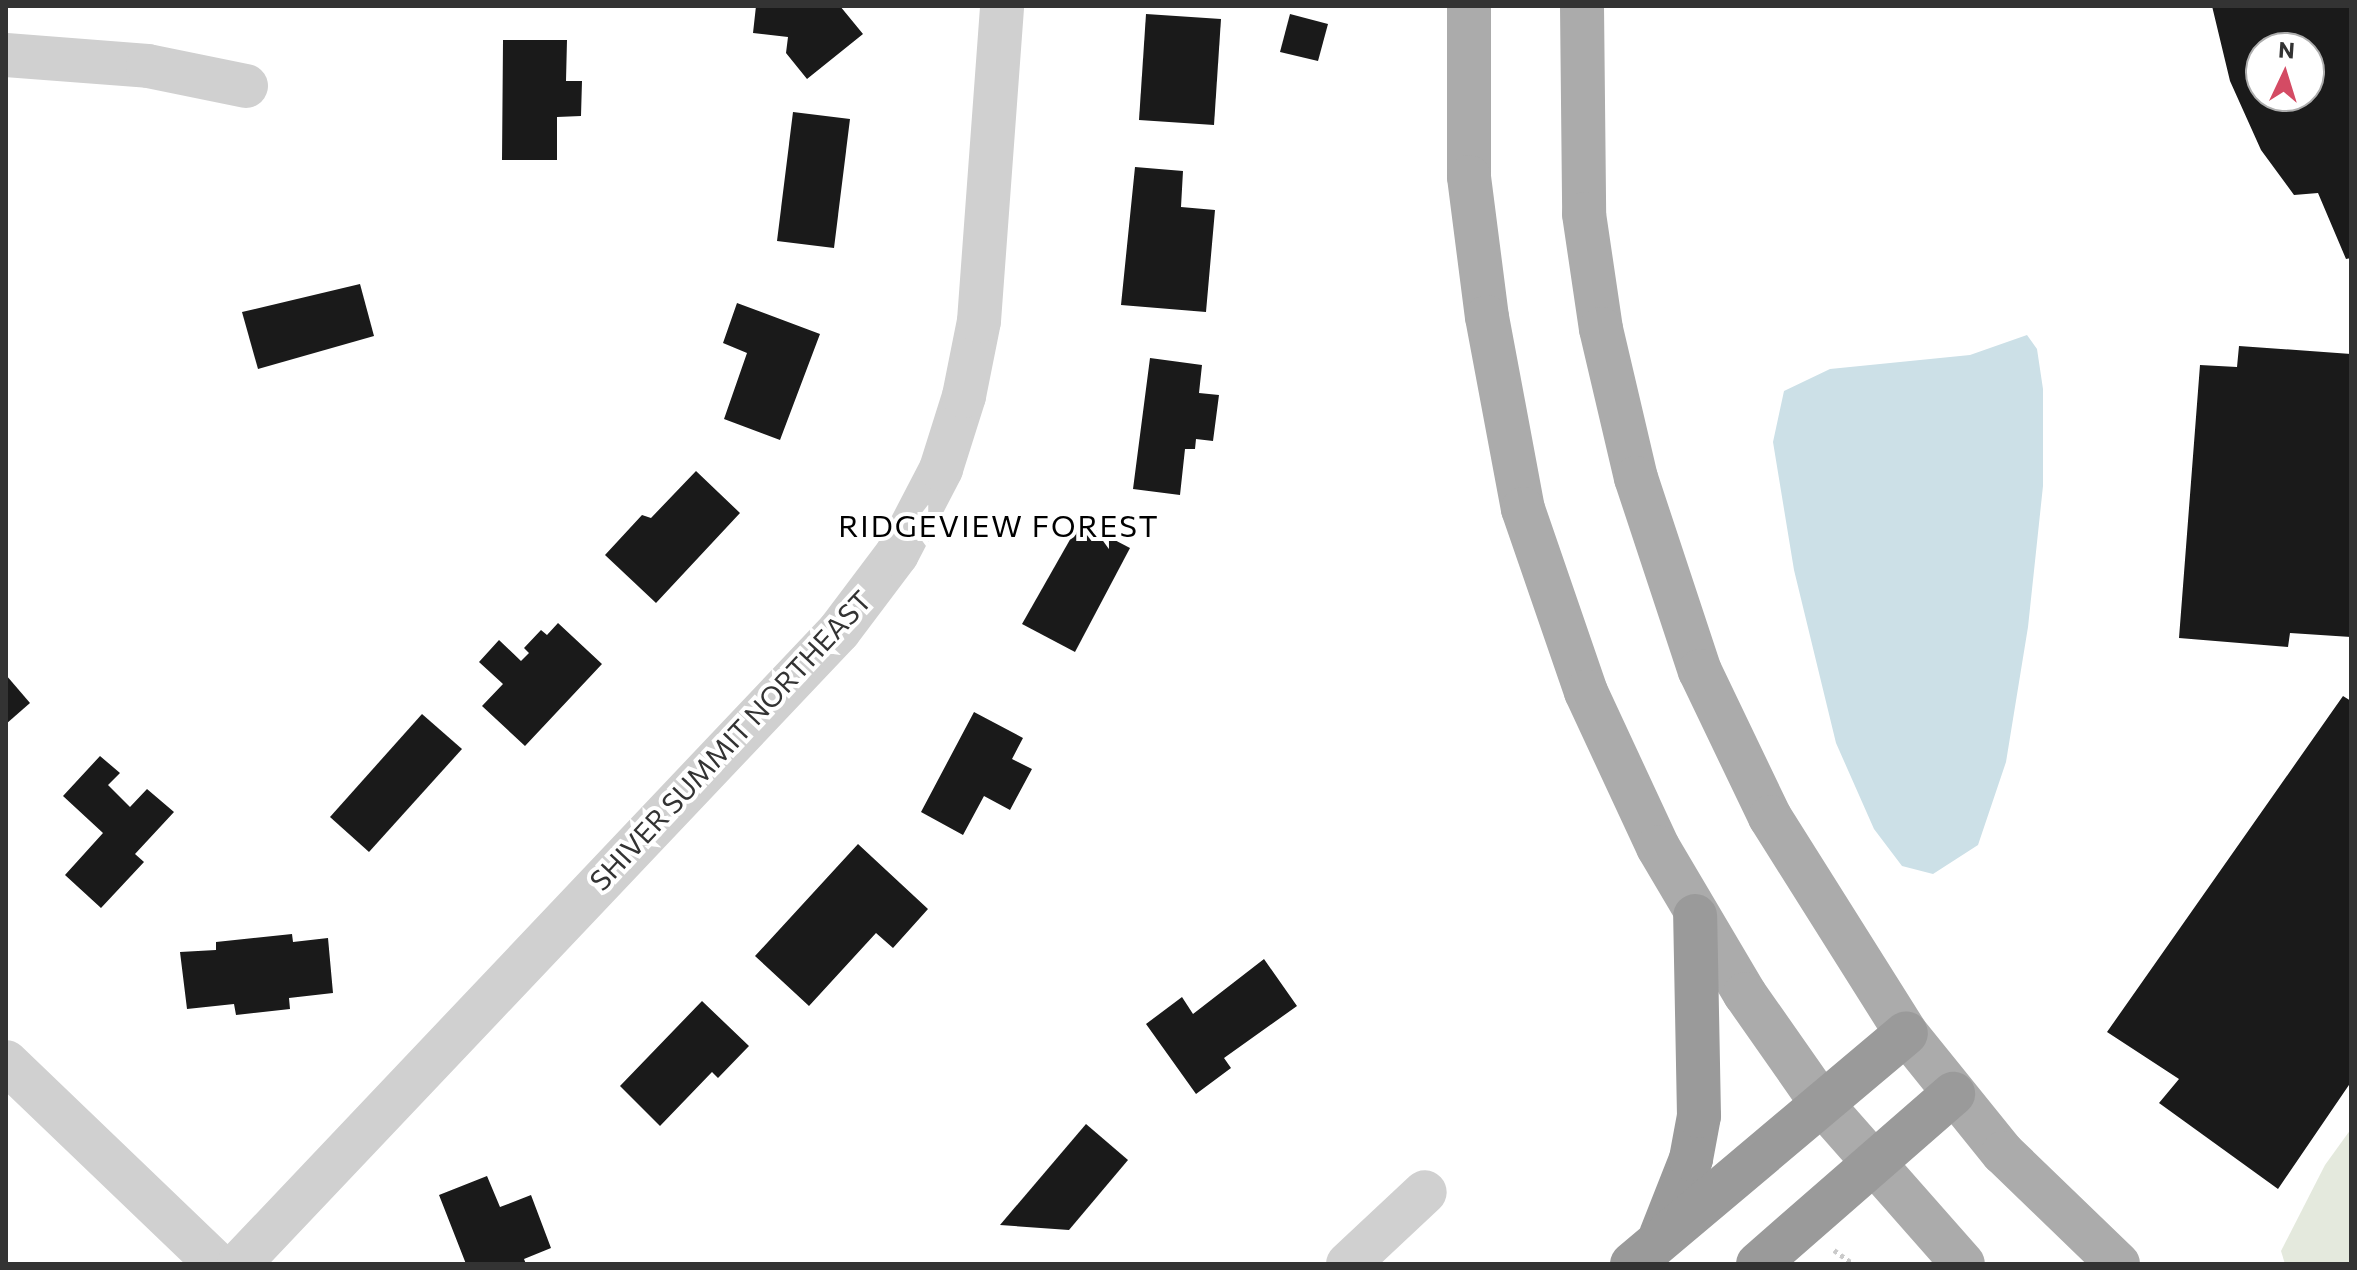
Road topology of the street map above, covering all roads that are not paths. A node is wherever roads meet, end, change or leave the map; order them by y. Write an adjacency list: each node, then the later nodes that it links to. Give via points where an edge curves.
1 (1002, 6): 15 (street, SHIVER SUMMIT NORTHEAST, via 979,321 941,469 897,554 839,631)
2 (1469, 6): 6 (main road, via 1469,177 1517,484 1586,692)
3 (1582, 6): 7 (main road, via 1584,214 1636,478 1666,579 1743,765 1800,868)
4 (6, 55): 5 (street, via 148,66)
5 (246, 86)
6 (1695, 916): 10 (main road); 13 (highway, via 1699,1116 1686,1172)
7 (1906, 1033): 9 (main road); 10 (highway)
8 (6, 1062): 14 (street)
9 (1953, 1094): 11 (highway); 19 (main road, via 2003,1153)
10 (1822, 1104): 11 (main road); 13 (highway)
11 (1874, 1167): 17 (highway); 18 (main road)
12 (1425, 1192): 16 (street)
13 (1645, 1253)
14 (217, 1264)
15 (239, 1264)
16 (1348, 1264)
17 (1758, 1264)
18 (1963, 1264)
19 (2118, 1264)

